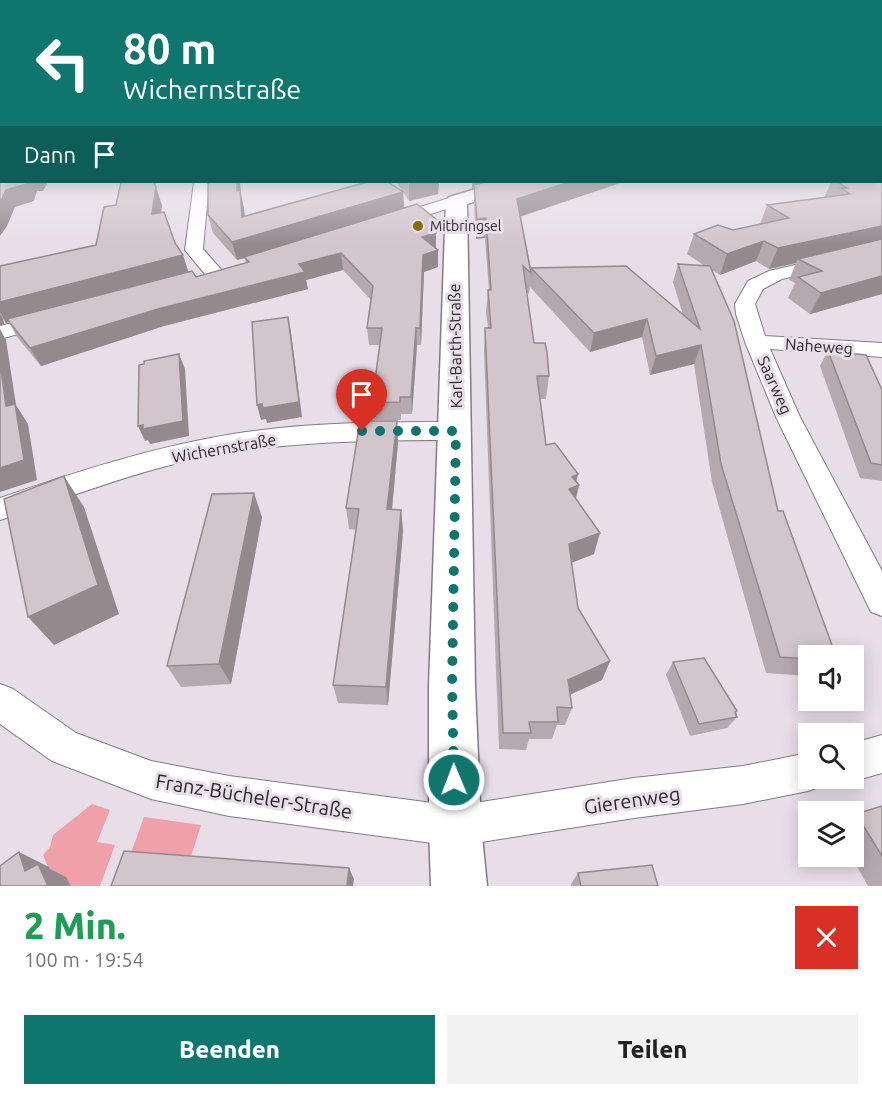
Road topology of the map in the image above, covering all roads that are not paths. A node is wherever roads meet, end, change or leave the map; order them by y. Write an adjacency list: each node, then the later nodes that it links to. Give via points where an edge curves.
1 (201, 183): 7 (street, via 194,250)
2 (497, 185): 3 (street)
3 (456, 201): 4 (street); 13 (street, Karl-Barth-Straße)
4 (378, 226)
5 (882, 250): 11 (street, Saarweg, via 776,275 755,285 745,304)
6 (238, 269): 7 (street)
7 (216, 275): 8 (street)
8 (193, 281)
9 (68, 314): 10 (street)
10 (0, 333)
11 (756, 342): 12 (street, Naheweg); 15 (street, Saarweg, via 801,444)
12 (882, 350)
13 (456, 431): 14 (street, Wichernstraße, via 314,433 232,443 140,464); 20 (street, Karl-Barth-Straße, via 452,686)
14 (0, 509)
15 (882, 602)
16 (0, 703): 20 (street, Franz-Bücheler-Straße, via 65,748 151,780 229,796)
17 (882, 754): 18 (street)
18 (864, 759)
19 (798, 774): 20 (street, Gierenweg)
20 (455, 826): 21 (street, Karl-Barth-Straße)
21 (459, 886)

